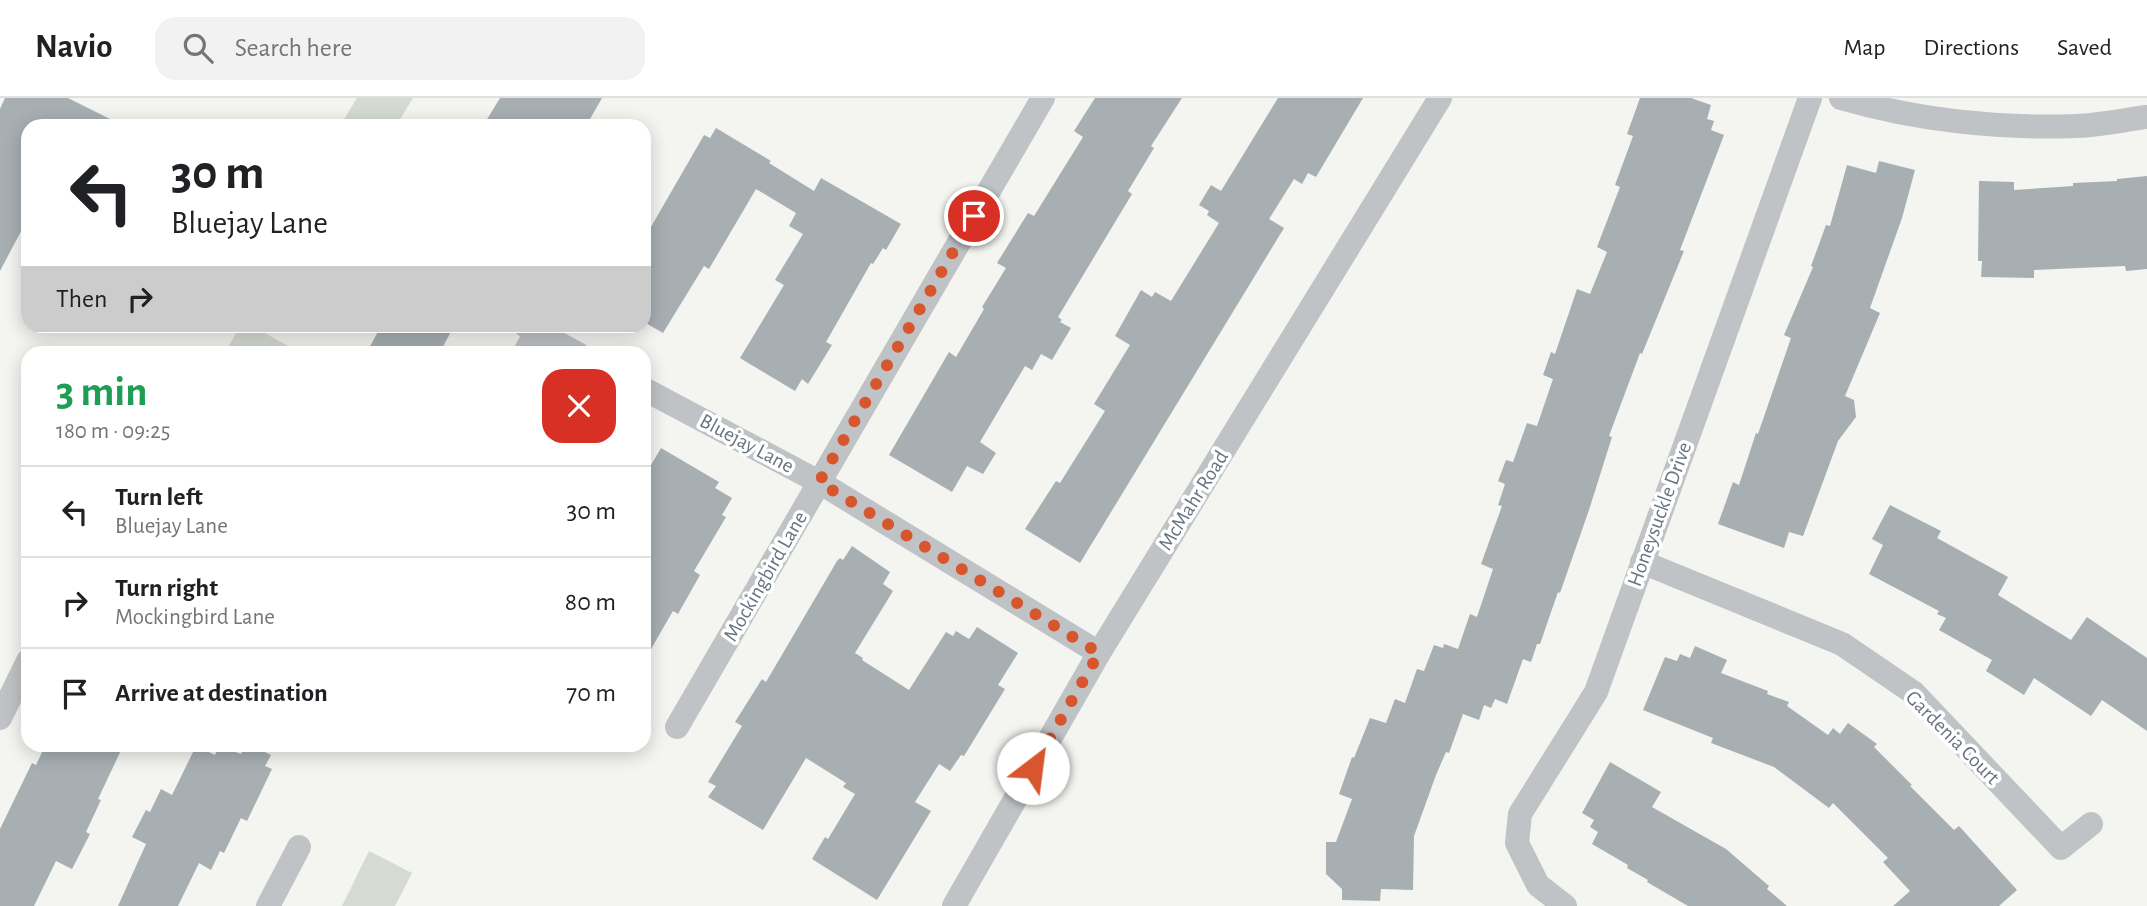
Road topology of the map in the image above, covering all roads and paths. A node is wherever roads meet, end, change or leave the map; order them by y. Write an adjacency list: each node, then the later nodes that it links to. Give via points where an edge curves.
1 (1044, 98): 9 (street, Mockingbird Lane)
2 (1440, 98): 11 (street, McMahr Road)
3 (1810, 98): 10 (street, Honeysuckle Drive)
4 (1841, 98): 5 (street, via 1884,110 2006,126 2078,126)
5 (2147, 117)
6 (542, 333): 7 (street)
7 (564, 346)
8 (651, 393): 9 (street, Bluejay Lane)
9 (819, 482): 11 (street, Bluejay Lane); 14 (street, Mockingbird Lane)
10 (1642, 562): 15 (street, Gardenia Court, via 1842,644 1914,693 2061,848); 19 (street, Honeysuckle Drive, via 1596,692 1521,814 1517,842 1538,886)
11 (1099, 653): 18 (street, McMahr Road)
12 (21, 675): 13 (street)
13 (0, 718)
14 (677, 727)
15 (2091, 824)
16 (299, 847): 17 (street)
17 (268, 906)
18 (954, 906)
19 (1565, 906)

